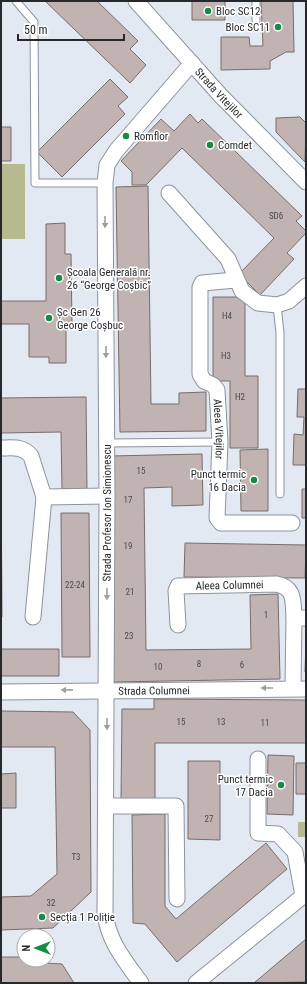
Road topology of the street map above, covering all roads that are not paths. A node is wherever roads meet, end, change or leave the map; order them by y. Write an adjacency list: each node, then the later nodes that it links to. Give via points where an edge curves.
1 (16, 1): 7 (lane, via 34,22 35,183)
2 (136, 1): 5 (street, Strada Vitejilor)
3 (256, 1): 4 (lane)
4 (256, 20)
5 (192, 63): 6 (street, Strada Vitejilor, via 232,108); 7 (street, Strada Profesor Ion Simionescu, via 116,151 107,165)
6 (306, 182)
7 (105, 183): 13 (street, Strada Profesor Ion Simionescu, one-way to 13)
8 (169, 193): 9 (street, via 224,254)
9 (236, 280): 11 (street, via 242,291 258,303); 12 (street, Aleea Vitejilor, via 207,281 202,282 200,287 200,374 204,382 214,385 217,390)
10 (304, 293): 11 (street)
11 (277, 305): 15 (lane, via 280,333)
12 (220, 442): 13 (lane); 18 (street, Aleea Vitejilor, via 216,518 221,523)
13 (107, 443): 16 (street, Strada Profesor Ion Simionescu)
14 (1, 448): 17 (street, via 21,448 27,451 31,456)
15 (280, 494)
16 (107, 496): 17 (street); 23 (street, Strada Profesor Ion Simionescu, one-way to 23)
17 (44, 497): 19 (street)
18 (292, 523)
19 (33, 617)
20 (300, 618): 21 (street, Aleea Columnei, via 290,589 284,585 178,586); 22 (street, Aleea Columnei)
21 (178, 625)
22 (300, 689): 23 (street, Strada Columnei, one-way to 23)
23 (107, 690): 24 (street, Strada Columnei, one-way to 24); 26 (street, Strada Profesor Ion Simionescu, one-way to 26)
24 (1, 692)
25 (258, 759): 27 (street, via 258,833 278,834 295,852)
26 (106, 806): 28 (street, via 176,806); 29 (street, Strada Profesor Ion Simionescu, via 106,928 113,943)
27 (305, 896): 30 (street)
28 (177, 899)
29 (141, 983)
30 (196, 983)

